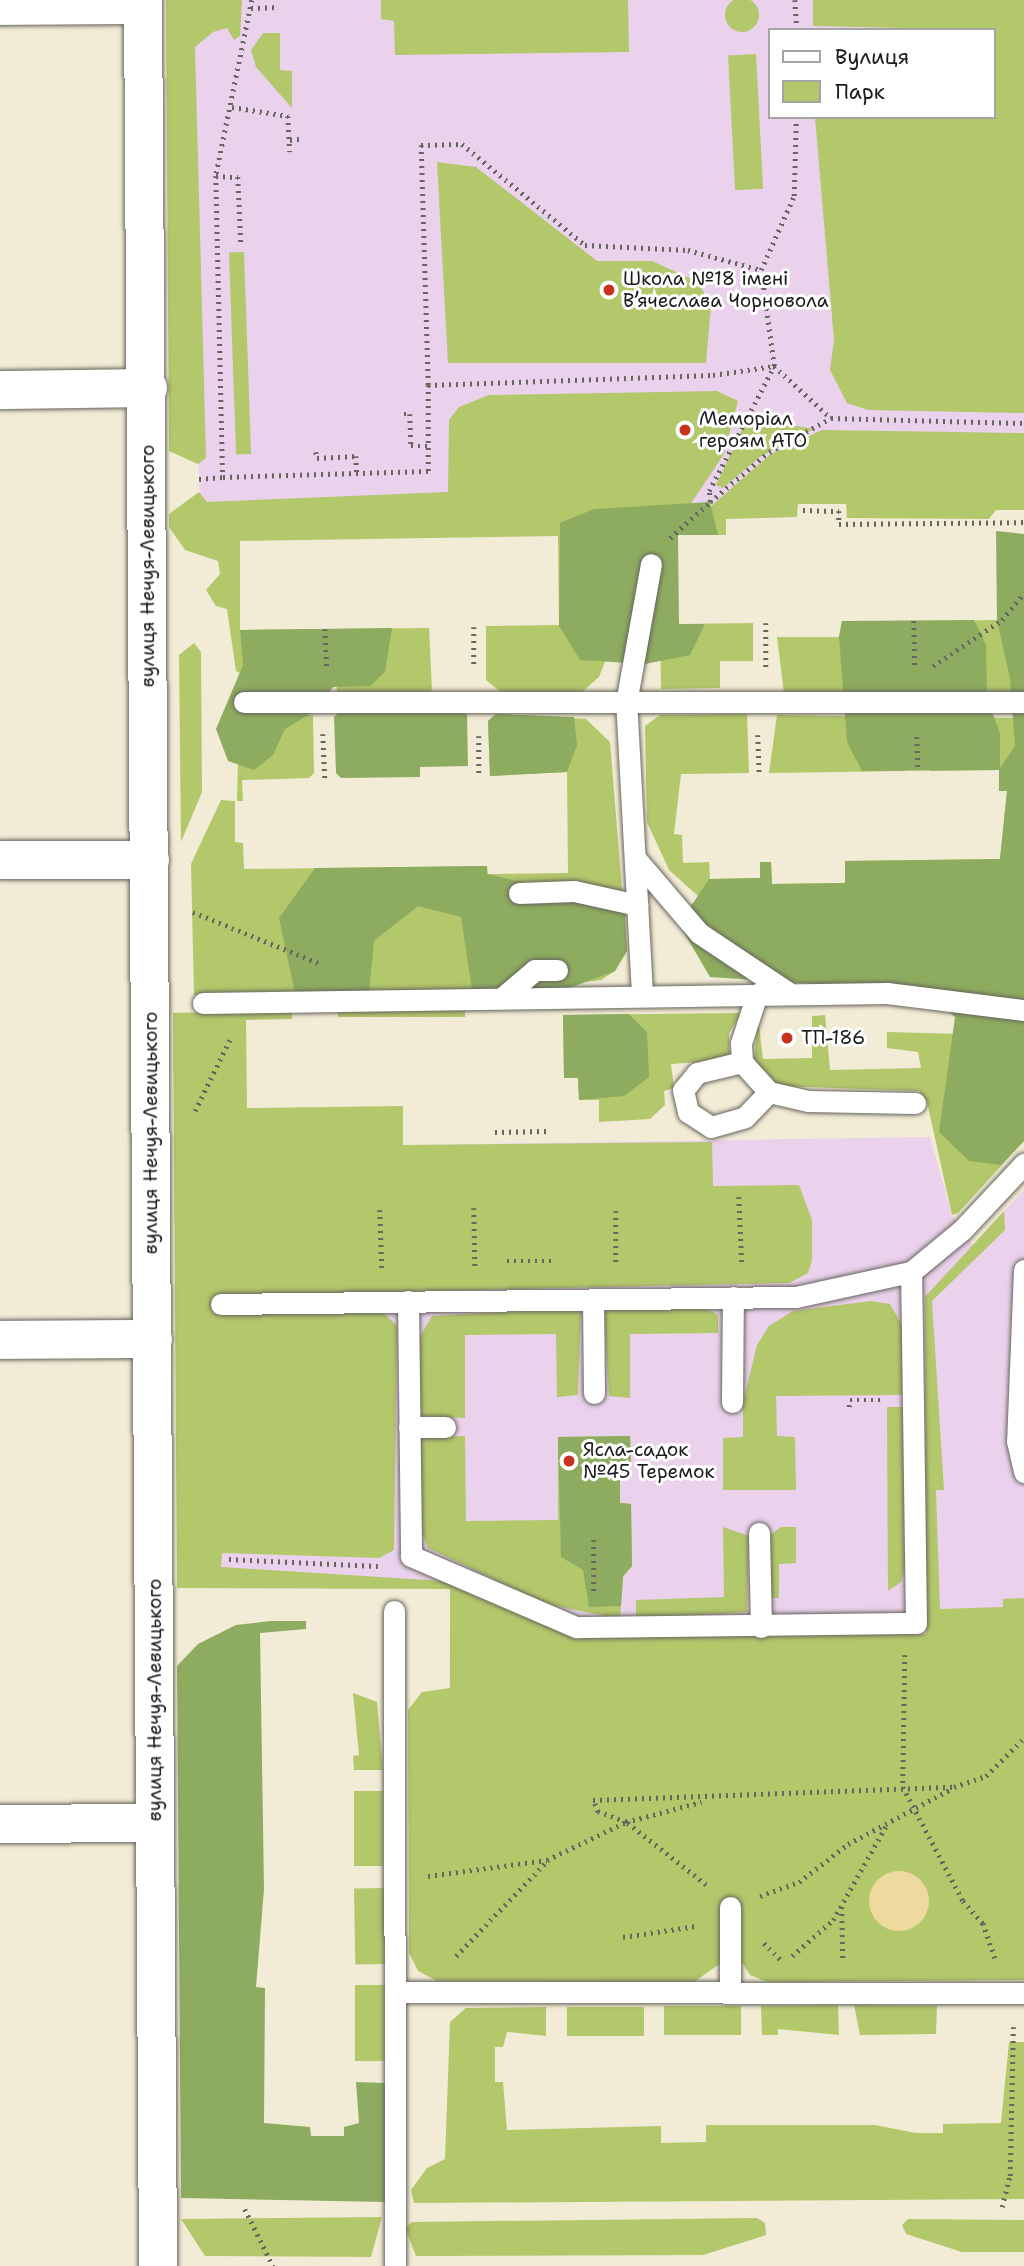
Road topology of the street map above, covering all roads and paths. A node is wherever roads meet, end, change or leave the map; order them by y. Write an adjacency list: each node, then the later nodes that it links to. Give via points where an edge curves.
1 (251, 0): 6 (path)
2 (795, 0): 7 (path)
3 (143, 2): 4 (street); 18 (street, вулиця Нечуя-Левицького)
4 (0, 6)
5 (279, 6): 6 (path)
6 (251, 8): 8 (path)
7 (797, 28)
8 (232, 107): 11 (path, via 288,116); 13 (path)
9 (796, 119): 15 (path, via 794,196)
10 (299, 139): 11 (path)
11 (290, 140): 12 (path)
12 (290, 152)
13 (216, 176): 14 (path, via 238,177); 26 (path)
14 (241, 244)
15 (761, 270): 16 (path); 17 (path, via 688,250 584,245 462,144 421,145)
16 (774, 366): 17 (path, via 713,375); 21 (path); 28 (path, via 715,480)
17 (428, 385): 23 (path)
18 (148, 388): 19 (street); 43 (street, вулиця Нечуя-Левицького)
19 (0, 390)
20 (404, 414): 23 (path, via 410,414 411,446)
21 (831, 418): 22 (path); 28 (path, via 769,452)
22 (1024, 423)
23 (429, 446): 25 (path, via 428,471)
24 (316, 452): 25 (path, via 317,458 356,456)
25 (358, 473): 26 (path)
26 (223, 477): 27 (path)
27 (199, 480)
28 (710, 502): 31 (path, via 675,532)
29 (803, 510): 30 (path, via 839,511 839,524)
30 (1024, 522)
31 (651, 564): 38 (lane)
32 (1024, 593): 34 (path, via 1002,620)
33 (766, 623): 39 (path)
34 (916, 679)
35 (244, 702): 37 (lane)
36 (1024, 702): 39 (lane)
37 (322, 703): 38 (lane); 40 (path)
38 (626, 703): 39 (lane); 41 (lane)
39 (767, 703)
40 (325, 778)
41 (635, 858): 45 (lane); 49 (lane, via 699,933)
42 (0, 860): 43 (street)
43 (150, 860): 78 (street, вулиця Нечуя-Левицького)
44 (519, 893): 45 (lane, via 574,891)
45 (637, 905): 50 (lane)
46 (187, 908): 47 (path, via 216,926)
47 (332, 970)
48 (557, 970): 52 (lane, via 535,970)
49 (789, 993): 51 (lane); 55 (lane, via 887,993)
50 (642, 994): 51 (lane); 52 (lane)
51 (757, 994): 56 (lane, via 741,1043)
52 (503, 998): 53 (lane)
53 (257, 1002): 54 (lane); 59 (path, via 221,1052)
54 (203, 1003)
55 (1024, 1010)
56 (743, 1062): 57 (lane); 57 (lane, via 697,1073 683,1090 688,1112 711,1127 745,1117)
57 (769, 1092): 58 (lane, via 808,1101)
58 (915, 1103)
59 (193, 1115)
60 (550, 1130): 61 (path)
61 (495, 1132)
62 (1024, 1164): 70 (lane, via 962,1230)
63 (739, 1197): 71 (path)
64 (474, 1208): 74 (path)
65 (380, 1210): 75 (path)
66 (616, 1211): 72 (path)
67 (507, 1261): 68 (path)
68 (553, 1261)
69 (1024, 1270): 86 (lane, via 1017,1441)
70 (911, 1272): 71 (lane, via 796,1297); 93 (lane, via 916,1623)
71 (738, 1297): 72 (lane); 82 (lane)
72 (616, 1298): 73 (lane)
73 (593, 1299): 74 (lane); 80 (lane)
74 (476, 1300): 76 (lane)
75 (383, 1301): 76 (lane); 77 (lane)
76 (408, 1301): 84 (lane)
77 (221, 1304)
78 (153, 1339): 79 (street); 101 (street, вулиця Нечуя-Левицького)
79 (0, 1340)
80 (594, 1393)
81 (881, 1401): 83 (path, via 849,1400)
82 (732, 1402)
83 (849, 1407)
84 (410, 1427): 85 (lane); 89 (lane)
85 (445, 1427)
86 (1024, 1472)
87 (759, 1533): 94 (lane)
88 (594, 1540): 91 (path)
89 (411, 1556): 90 (path, via 392,1567); 94 (lane, via 576,1627)
90 (229, 1559)
91 (594, 1591)
92 (394, 1611): 105 (lane)
93 (905, 1623): 94 (lane); 96 (path)
94 (761, 1627)
95 (1024, 1738): 97 (path, via 986,1776)
96 (904, 1787): 97 (path); 99 (path); 100 (path)
97 (954, 1787): 100 (path)
98 (593, 1800): 99 (path)
99 (710, 1800): 104 (path, via 626,1822)
100 (914, 1811): 103 (path); 112 (path, via 963,1901 983,1923)
101 (155, 1823): 102 (street); 115 (street, вулиця Нечуя-Левицького)
102 (0, 1824)
103 (886, 1824): 106 (path, via 848,1844 799,1882); 111 (path, via 832,1920)
104 (547, 1860): 105 (path); 109 (path)
105 (398, 1880): 108 (lane)
106 (730, 1908): 107 (path, via 690,1928); 110 (lane)
107 (623, 1937)
108 (399, 1992): 109 (lane); 117 (lane)
109 (422, 1992): 110 (lane)
110 (730, 1993): 111 (lane)
111 (753, 1993): 112 (lane)
112 (1012, 1993): 113 (path, via 1014,2088 1007,2088 1010,2176)
113 (1002, 2207)
114 (245, 2209): 116 (path)
115 (158, 2266)
116 (273, 2266)
117 (395, 2266)

